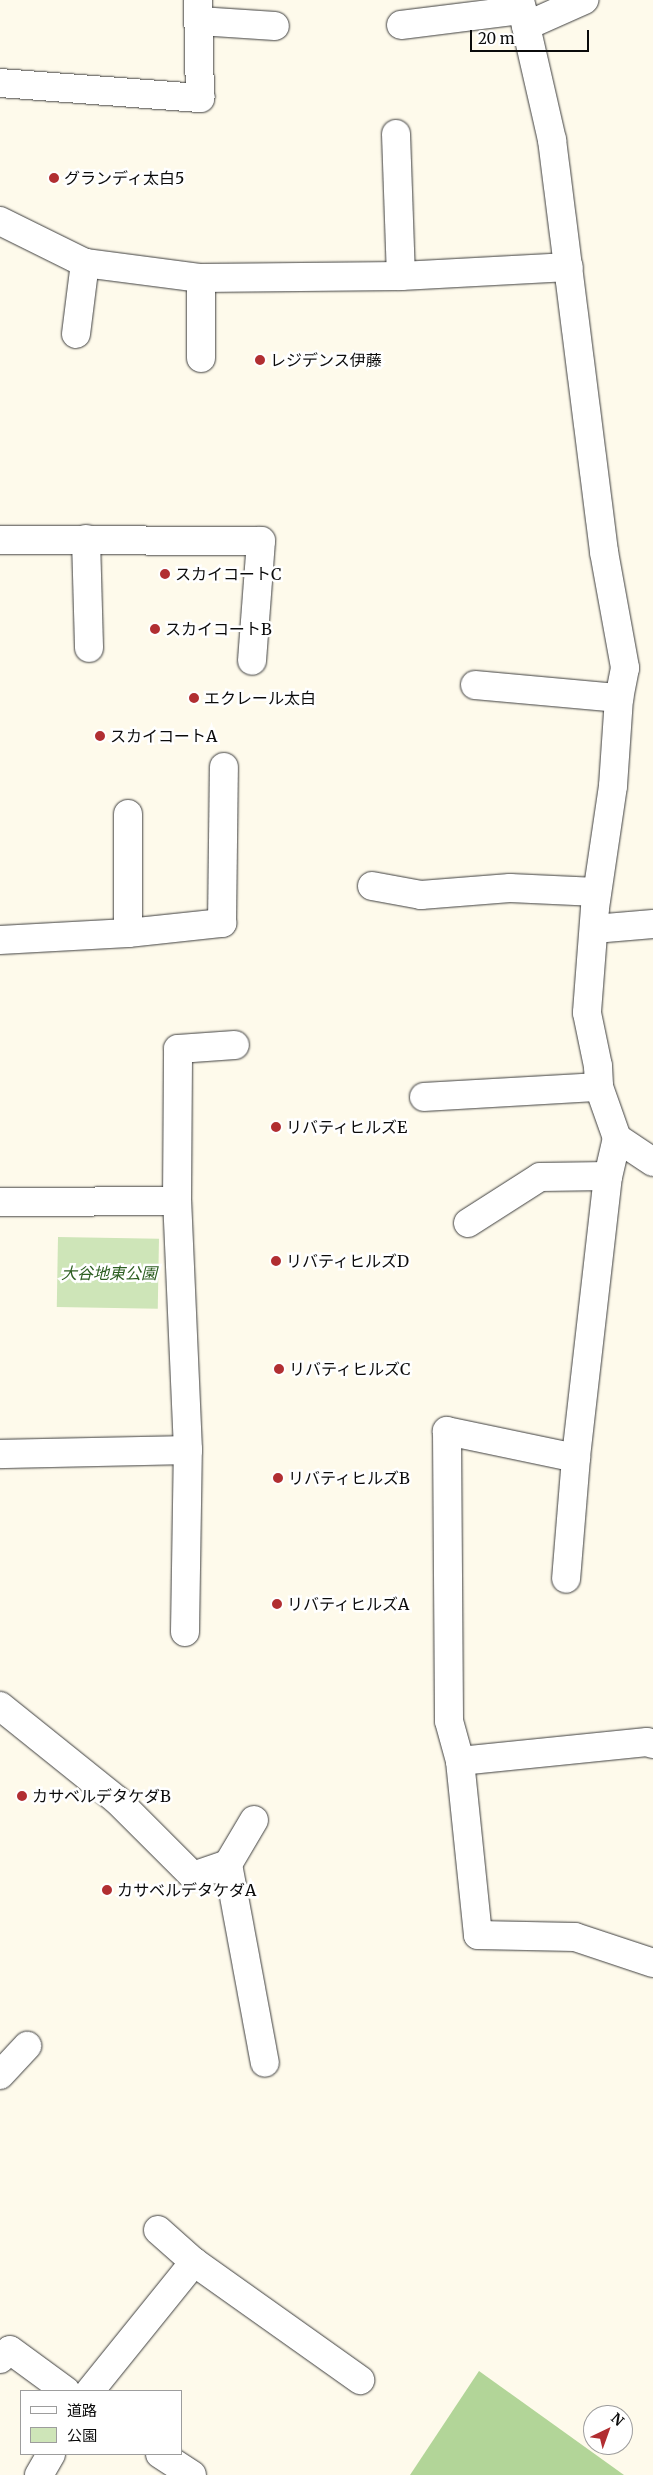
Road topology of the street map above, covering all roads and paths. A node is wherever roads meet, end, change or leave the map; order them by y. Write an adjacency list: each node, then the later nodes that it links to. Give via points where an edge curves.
1 (584, 0): 3 (street)
2 (198, 10): 5 (street); 6 (street, via 200,98)
3 (523, 12): 4 (street); 10 (street, via 552,140)
4 (401, 25)
5 (275, 26)
6 (0, 83)
7 (396, 134): 11 (street)
8 (0, 221): 9 (street)
9 (85, 263): 12 (street); 13 (street)
10 (569, 267): 11 (street); 20 (street, via 604,552 625,668)
11 (401, 276): 12 (street)
12 (201, 278): 14 (street)
13 (76, 334)
14 (201, 358)
15 (86, 538): 16 (street); 17 (street); 18 (street, via 261,542)
16 (0, 540)
17 (89, 648)
18 (252, 661)
19 (475, 685): 20 (street)
20 (619, 698): 24 (street, via 613,786)
21 (224, 767): 27 (street, via 222,923)
22 (128, 814): 27 (street)
23 (372, 886): 24 (street, via 421,895 510,888)
24 (597, 892): 26 (street)
25 (653, 924): 26 (street)
26 (594, 929): 30 (street, via 587,1013 598,1066)
27 (128, 933): 28 (street)
28 (0, 940)
29 (235, 1045): 35 (street, via 178,1049)
30 (598, 1087): 31 (street); 32 (street)
31 (424, 1096)
32 (617, 1138): 33 (street); 34 (street)
33 (653, 1162)
34 (608, 1176): 37 (street, via 540,1177); 40 (street)
35 (177, 1201): 36 (street); 38 (street)
36 (0, 1202)
37 (468, 1223)
38 (188, 1450): 39 (street); 42 (street)
39 (0, 1454)
40 (576, 1458): 41 (street); 45 (street, via 447,1431 449,1721)
41 (566, 1578)
42 (185, 1632)
43 (0, 1706): 47 (street, via 117,1800 193,1876)
44 (653, 1744): 45 (street, via 647,1742)
45 (460, 1762): 48 (street, via 478,1935 575,1937)
46 (254, 1820): 47 (street)
47 (228, 1864): 50 (street)
48 (653, 1963)
49 (27, 2046): 51 (street)
50 (265, 2063)
51 (0, 2075)
52 (158, 2230): 53 (street)
53 (194, 2262): 55 (street); 57 (street)
54 (0, 2359): 56 (street, via 10,2350)
55 (360, 2380)
56 (65, 2390)
57 (91, 2390)
58 (50, 2455): 60 (street)
59 (162, 2455): 61 (street)
60 (39, 2475)
61 (192, 2475)

